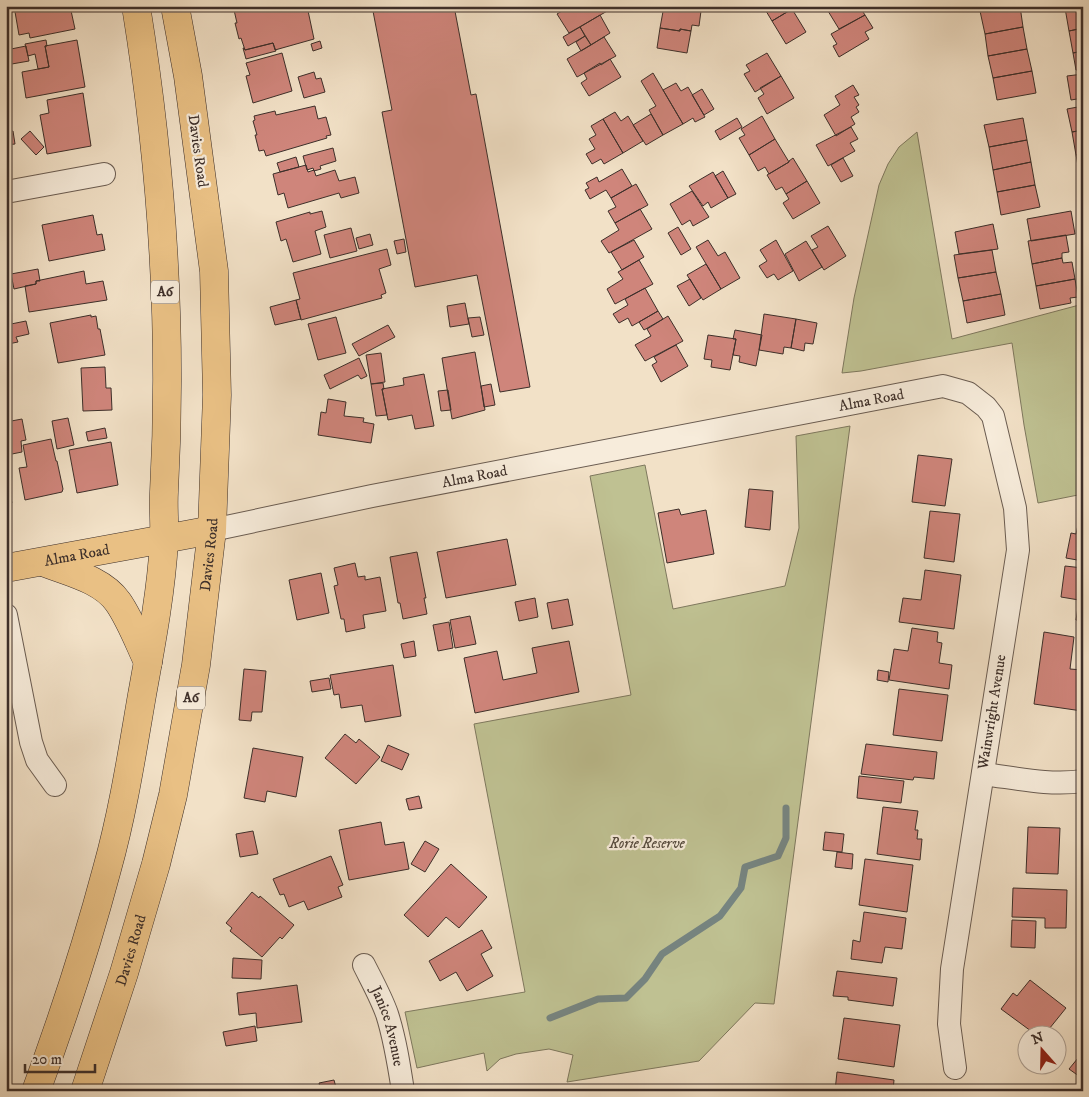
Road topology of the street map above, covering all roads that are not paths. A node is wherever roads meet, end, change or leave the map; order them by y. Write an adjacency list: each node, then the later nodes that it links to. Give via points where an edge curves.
1 (136, 6): 7 (main road, A6, via 152,125 168,338)
2 (175, 6): 6 (main road, Davies Road / A6, via 188,76 214,271 217,395)
3 (104, 174): 4 (street)
4 (6, 192)
5 (943, 386): 6 (street, Alma Road); 12 (street, Wainwright Avenue, via 968,393 993,416 1015,508 1018,550)
6 (212, 530): 7 (main road, Alma Road); 15 (main road, Davies Road / A6, via 185,731)
7 (164, 540): 8 (main road, Alma Road); 11 (main road, A6)
8 (43, 562): 9 (main road, Alma Road); 11 (main road, via 90,581 111,594)
9 (6, 568)
10 (6, 615): 14 (street, via 31,742 37,760)
11 (148, 662): 18 (main road, A6, via 108,868)
12 (983, 774): 13 (street, via 1041,782); 17 (street, Wainwright Avenue, via 952,969 949,1024)
13 (1083, 781)
14 (55, 785)
15 (156, 864): 19 (main road, Davies Road / A6); 20 (main road, via 137,978)
16 (364, 965): 21 (street, Janice Avenue, via 387,1013)
17 (955, 1068)
18 (36, 1091)
19 (85, 1091)
20 (105, 1091)
21 (404, 1091)

